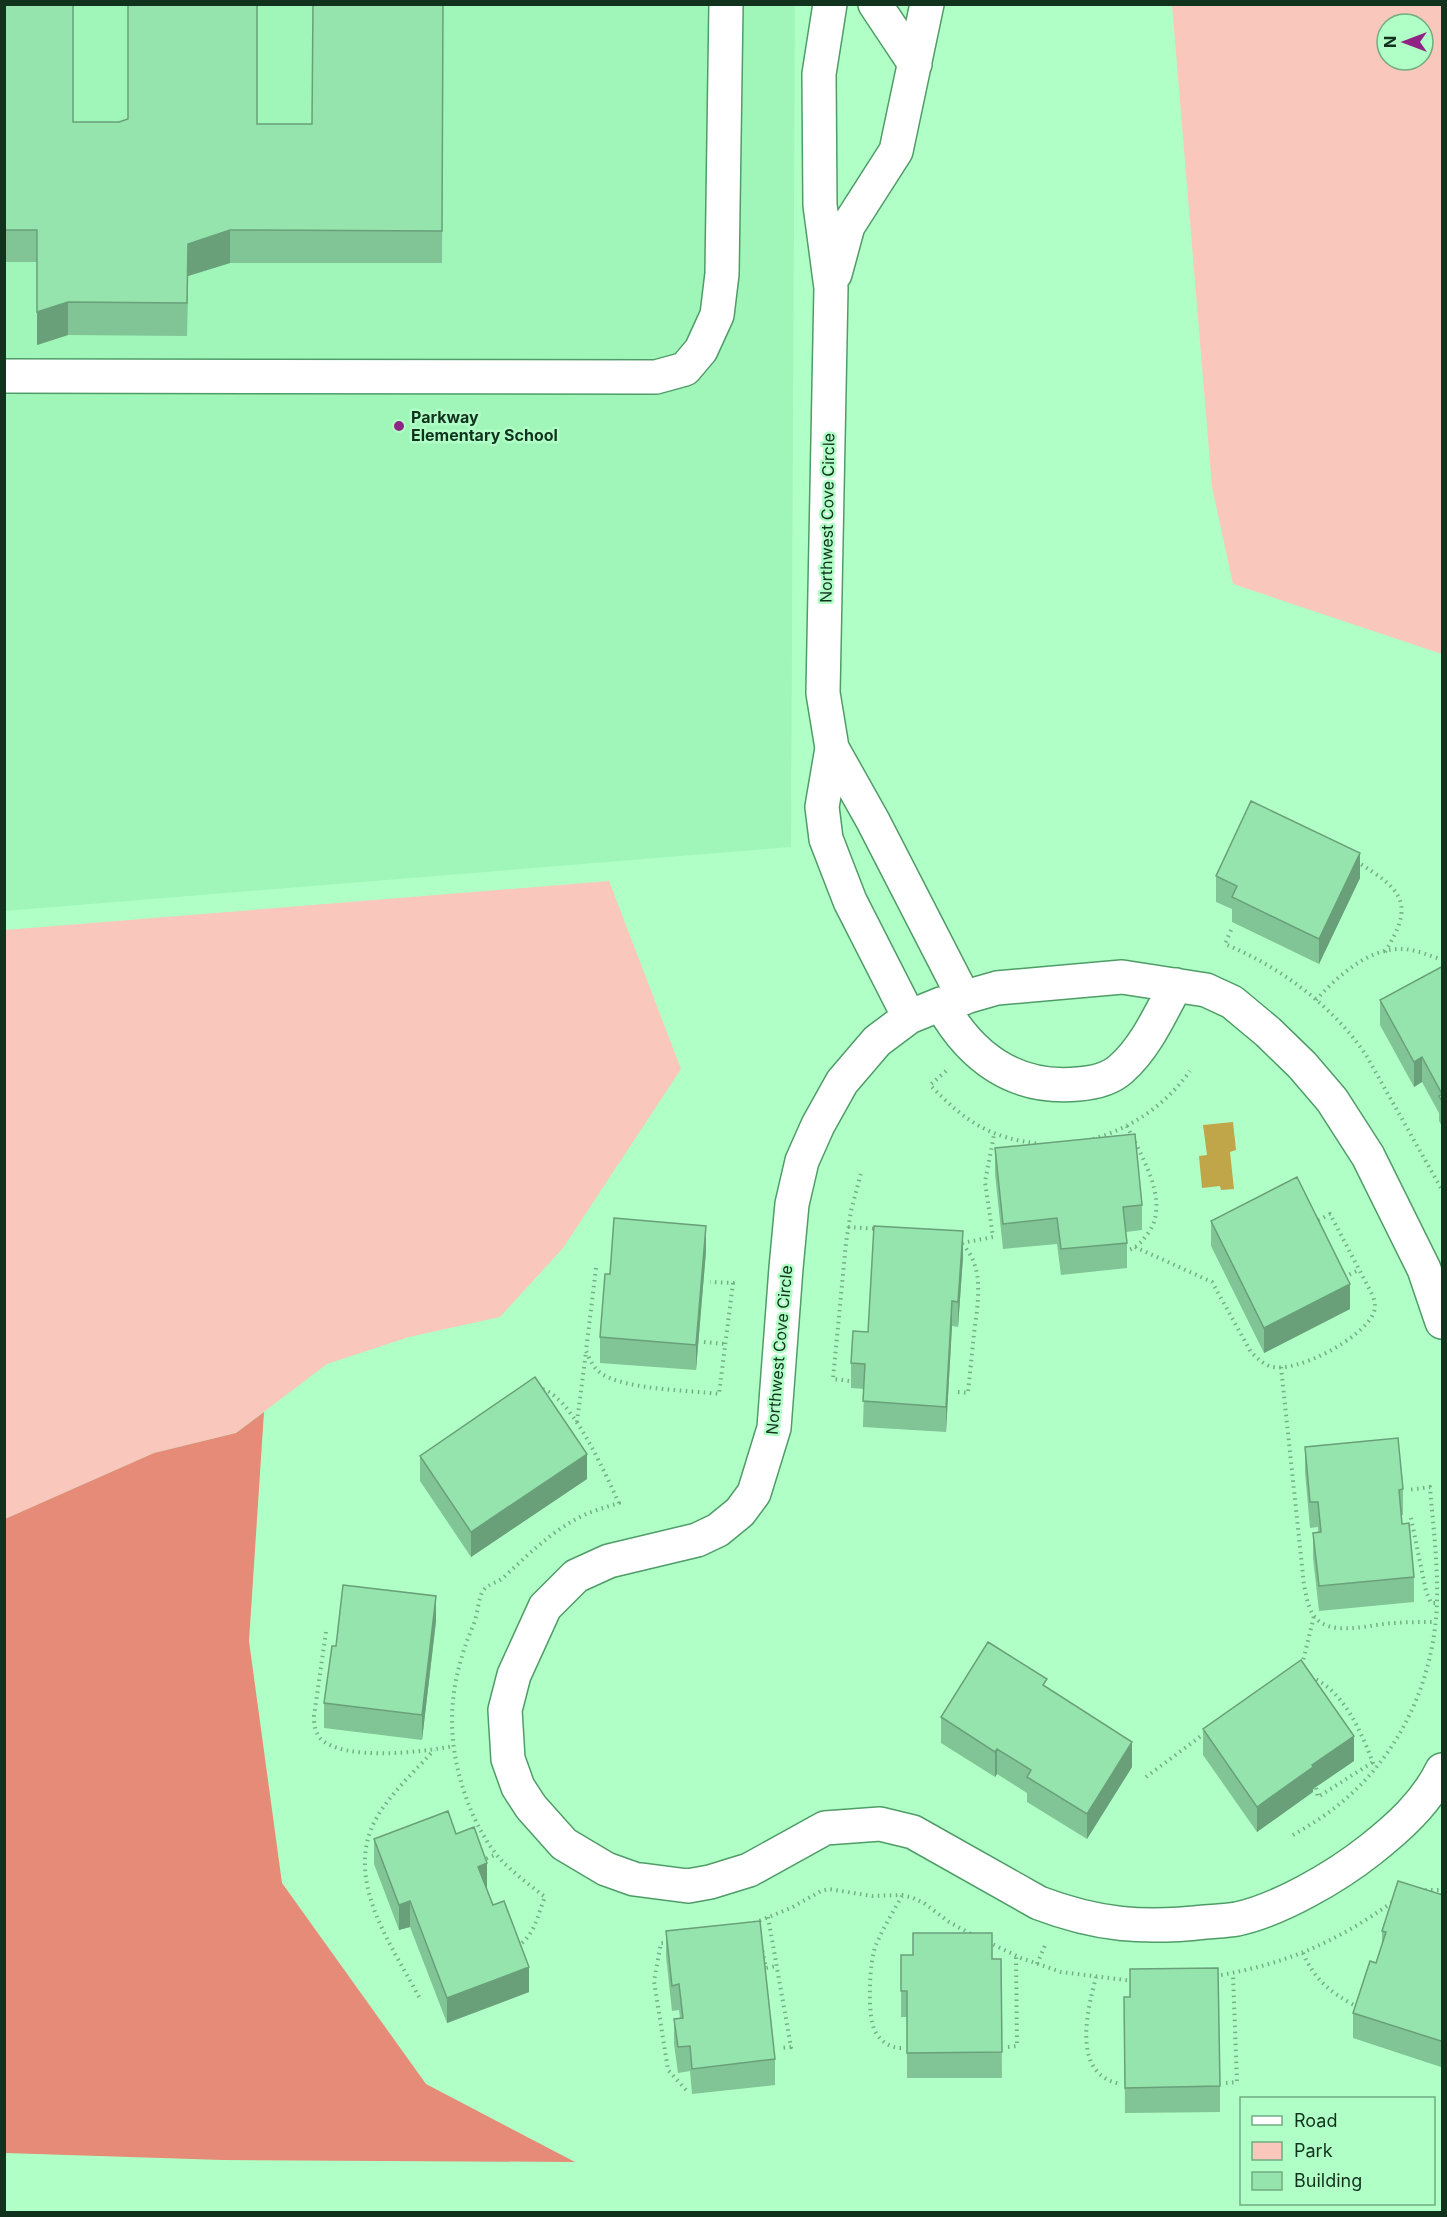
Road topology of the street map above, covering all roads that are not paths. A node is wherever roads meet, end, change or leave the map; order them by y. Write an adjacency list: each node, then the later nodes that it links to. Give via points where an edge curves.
1 (726, 4): 7 (street, via 722,274 717,315 701,350 685,369 656,377)
2 (830, 4): 6 (street, Northwest Cove Circle, via 819,74 818,138 820,205)
3 (875, 4): 5 (street)
4 (927, 4): 5 (street, Northwest Cove Circle)
5 (915, 64): 6 (street, Northwest Cove Circle, via 896,151 848,226)
6 (831, 288): 8 (street, Northwest Cove Circle, via 823,693)
7 (4, 376)
8 (832, 748): 10 (street, Northwest Cove Circle, via 873,821); 11 (street, Northwest Cove Circle, via 822,807 826,839 850,901)
9 (1176, 985): 10 (street, Northwest Cove Circle, via 1122,977 997,988); 10 (street, via 1141,1047 1119,1071 1093,1082 1058,1086 1013,1077 977,1052 953,1026); 12 (street, Northwest Cove Circle, via 1206,990 1232,1002 1302,1065 1332,1100 1368,1156 1424,1269)
10 (952, 1001): 11 (street, Northwest Cove Circle)
11 (909, 1017): 13 (street, Northwest Cove Circle, via 877,1041 842,1082 802,1161 792,1203 774,1428 754,1493 740,1512 718,1530 697,1540 609,1561 576,1576 545,1607 528,1642 512,1684 506,1734 508,1759 531,1807 564,1844 606,1869 634,1879 688,1886 710,1882 749,1870 825,1828 880,1824 913,1832 1039,1903 1110,1923 1144,1927 1237,1919 1310,1890 1349,1867 1411,1815)
12 (1443, 1322)
13 (1443, 1770)

